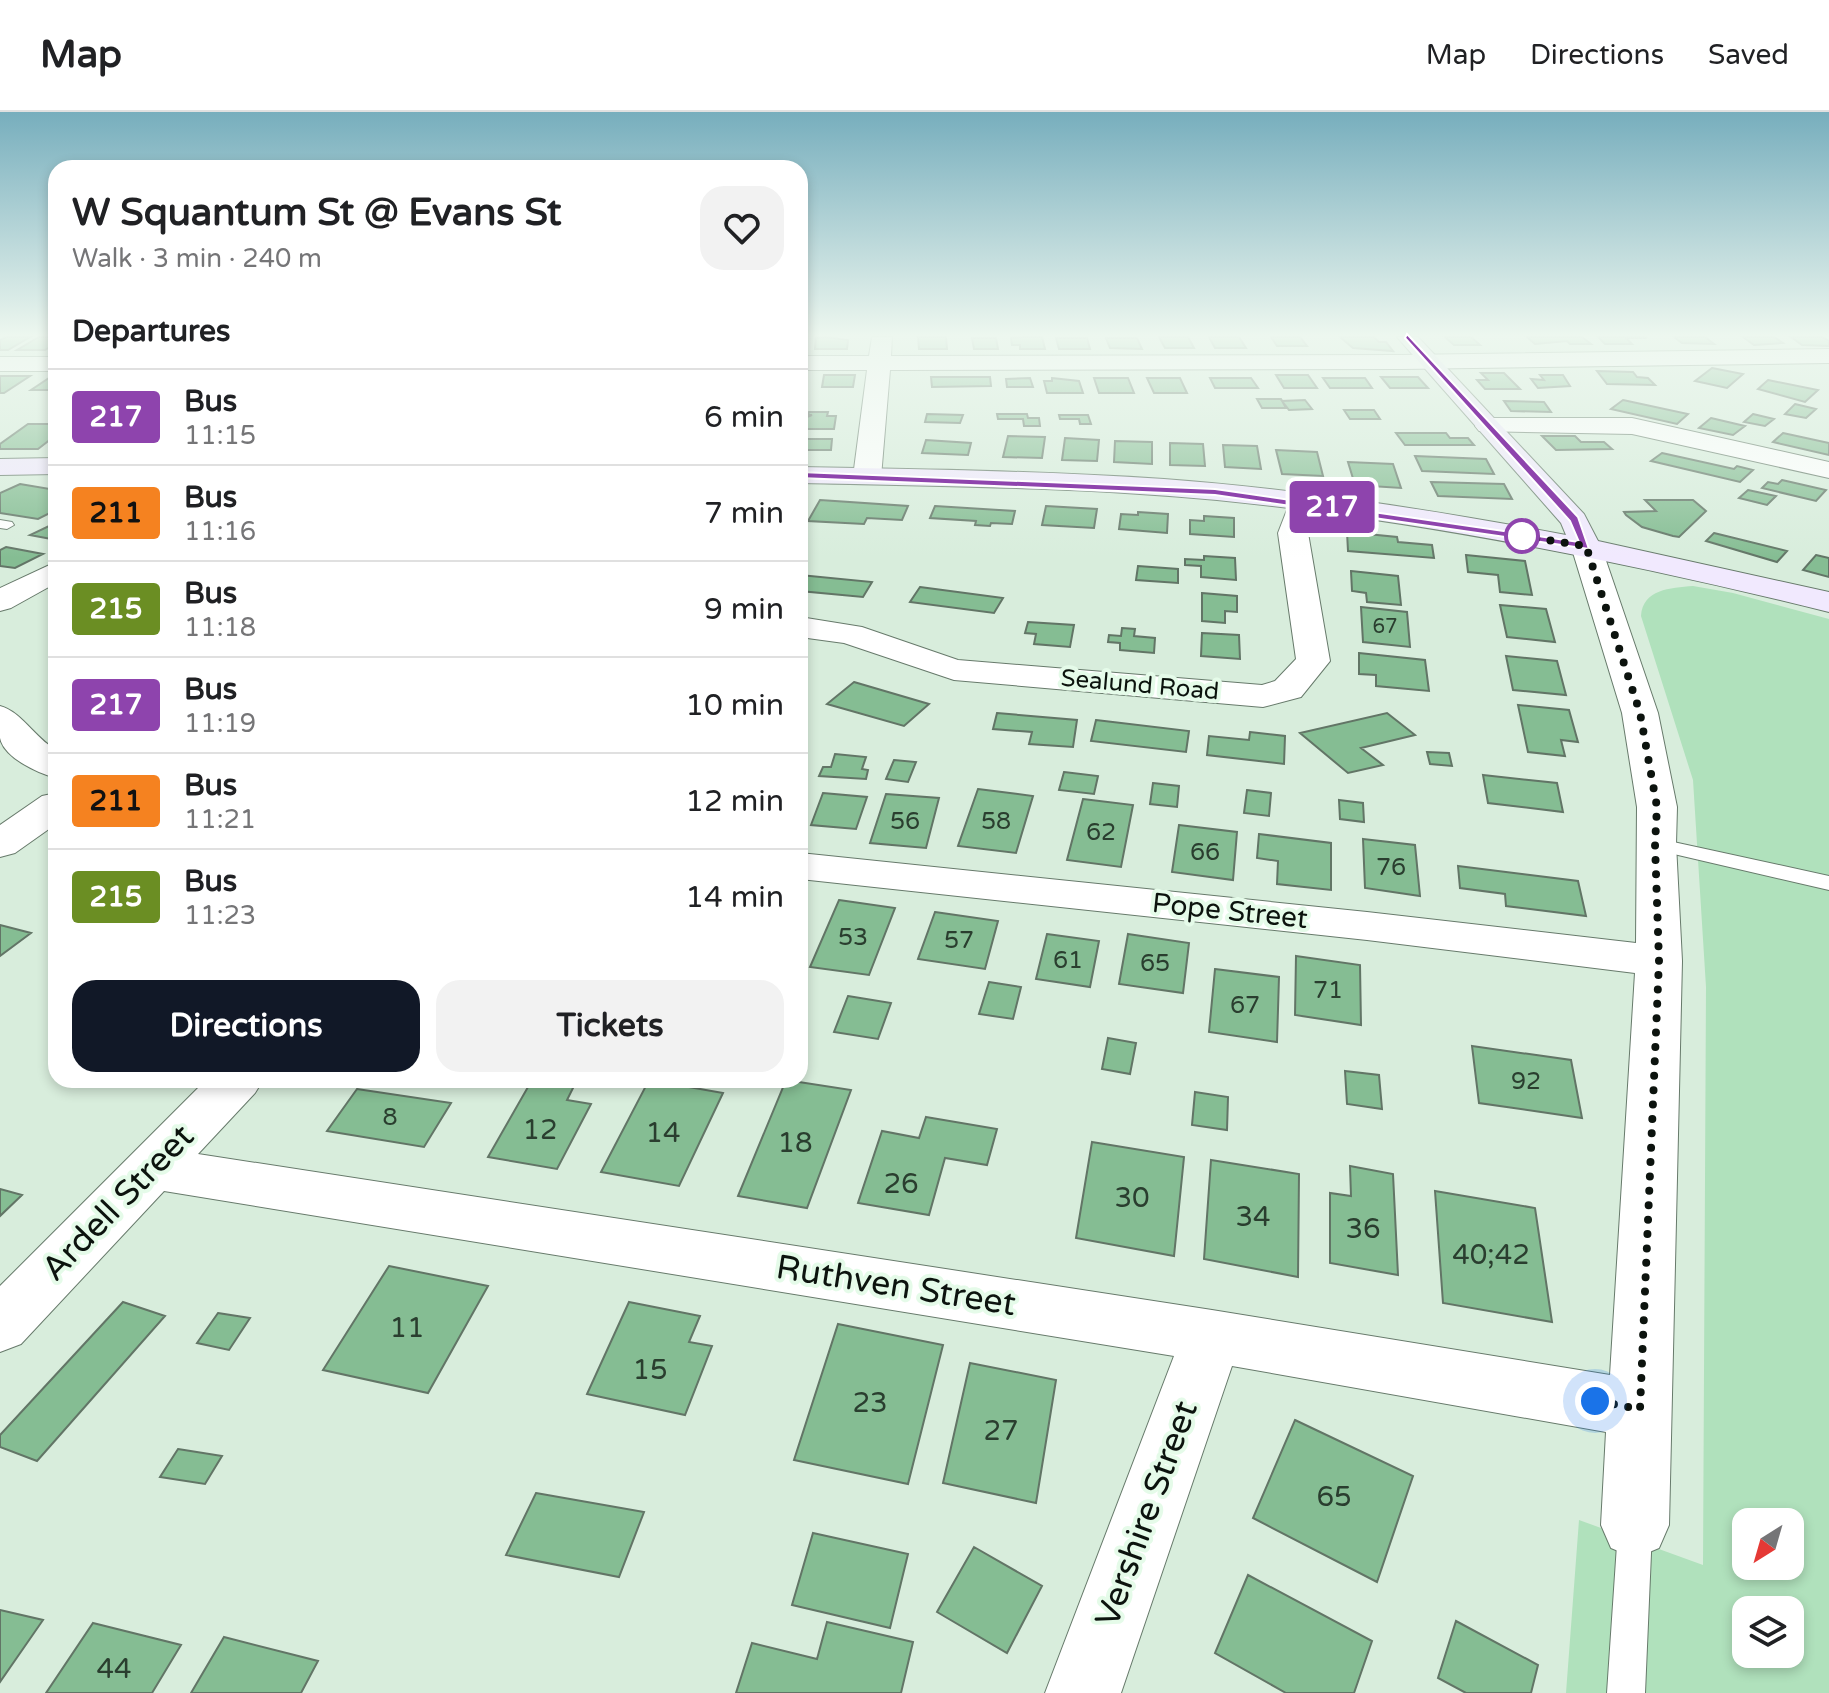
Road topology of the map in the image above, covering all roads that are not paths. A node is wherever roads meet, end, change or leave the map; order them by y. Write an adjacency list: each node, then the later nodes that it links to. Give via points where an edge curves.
1 (874, 411): 8 (street)
2 (1475, 411): 3 (main road)
3 (1488, 426): 6 (street, via 1632,426); 10 (main road, via 1574,520)
4 (48, 466): 5 (main road)
5 (0, 467)
6 (1829, 470)
7 (808, 475): 8 (main road)
8 (867, 477): 9 (main road, via 1137,487)
9 (1302, 503): 10 (main road); 14 (street, Sealund Road, via 1293,533 1313,661 1288,689 1263,696 954,670 850,634)
10 (1586, 546): 13 (main road); 19 (street, via 1640,713 1657,807)
11 (48, 575): 12 (street)
12 (0, 601)
13 (1829, 602)
14 (808, 628)
15 (0, 717): 16 (street, via 26,748)
16 (48, 761)
17 (48, 811): 18 (street)
18 (0, 844)
19 (1655, 844): 21 (lane); 22 (street)
20 (808, 867): 22 (street, Pope Street)
21 (1829, 883)
22 (1659, 961): 27 (street)
23 (229, 1088): 24 (street, Ardell Street)
24 (152, 1168): 25 (street, Ardell Street); 26 (street, Ruthven Street)
25 (0, 1326)
26 (1212, 1336): 27 (street, Ruthven Street); 29 (street, Vershire Street)
27 (1640, 1409): 28 (street)
28 (1635, 1525): 30 (lane)
29 (1083, 1693)
30 (1626, 1693)

